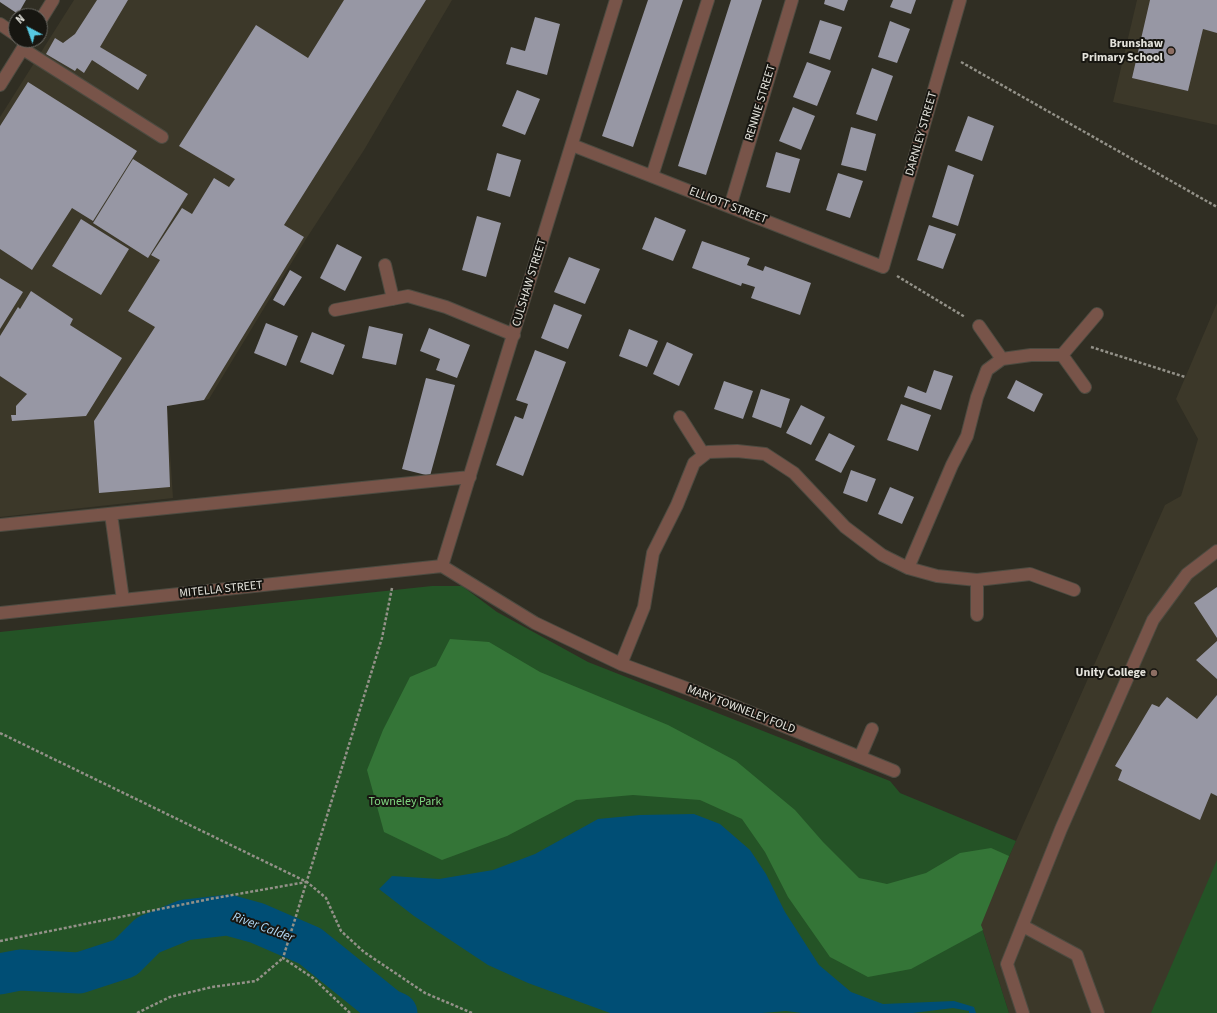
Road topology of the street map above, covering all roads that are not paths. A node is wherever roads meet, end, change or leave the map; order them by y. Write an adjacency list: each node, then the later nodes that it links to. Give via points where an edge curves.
1 (616, 0): 9 (street, CULSHAW STREET)
2 (708, 0): 10 (street)
3 (792, 0): 11 (street, RENNIE STREET)
4 (960, 0): 13 (street, DARNLEY STREET)
5 (23, 48): 7 (street)
6 (33, 48): 8 (street)
7 (0, 85)
8 (162, 137)
9 (572, 146): 10 (street, ELLIOTT STREET); 18 (street, CULSHAW STREET)
10 (652, 176): 11 (street, ELLIOTT STREET)
11 (730, 207): 13 (street, ELLIOTT STREET)
12 (385, 265): 14 (street)
13 (883, 267)
14 (393, 299): 15 (street); 18 (street, via 408,296 446,307)
15 (335, 310)
16 (1097, 314): 19 (street)
17 (979, 326): 20 (street)
18 (514, 335): 24 (street, CULSHAW STREET)
19 (1062, 355): 20 (street, via 1031,355); 21 (street)
20 (1002, 359): 29 (street, via 987,370 967,436 952,464)
21 (1085, 387)
22 (680, 417): 23 (street)
23 (704, 456): 29 (street, via 708,452 737,451 765,454 794,474 846,527 882,555); 35 (street, via 694,463 678,504 653,553 644,607)
24 (470, 477): 25 (street); 28 (street, CULSHAW STREET)
25 (111, 514): 26 (street); 32 (street)
26 (0, 525)
27 (1217, 551): 39 (street, via 1187,574 1153,620 1061,829)
28 (442, 566): 32 (street, MITELLA STREET); 35 (street, MARY TOWNELEY FOLD, via 535,622)
29 (908, 568): 30 (street, via 937,576)
30 (977, 580): 31 (street, via 1030,574); 34 (street)
31 (1074, 590)
32 (123, 600): 33 (street, MITELLA STREET)
33 (0, 613)
34 (977, 615)
35 (621, 664): 37 (street, MARY TOWNELEY FOLD, via 732,705)
36 (872, 729): 37 (street)
37 (860, 757): 38 (street, MARY TOWNELEY FOLD)
38 (894, 771)
39 (1023, 926): 40 (street, via 1007,964); 41 (street, via 1077,955)
40 (1023, 1013)
41 (1098, 1013)

